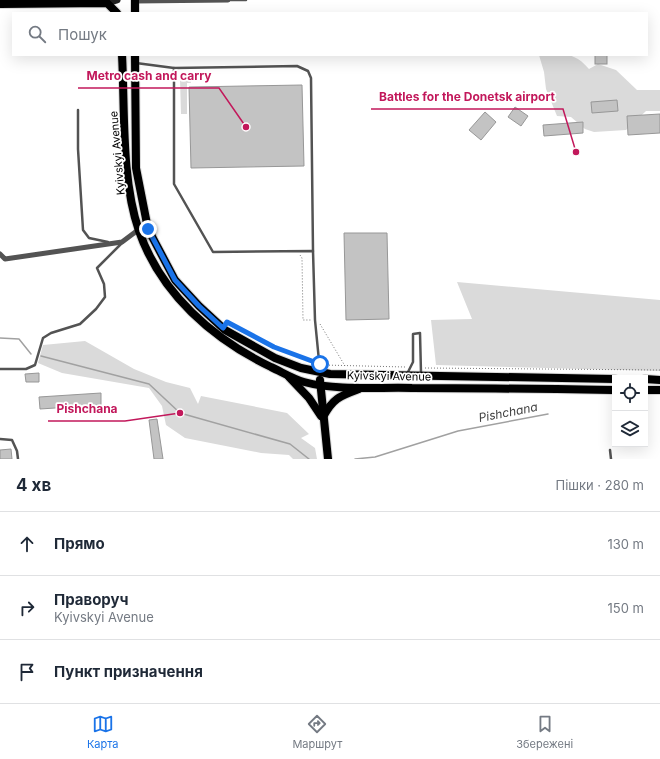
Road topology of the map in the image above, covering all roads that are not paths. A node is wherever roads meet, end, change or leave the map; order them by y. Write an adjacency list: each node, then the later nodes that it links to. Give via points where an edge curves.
1 (116, 0): 5 (main road)
2 (135, 0): 3 (street); 8 (main road)
3 (228, 0): 4 (lane)
4 (246, 0)
5 (108, 2): 6 (main road); 7 (main road)
6 (0, 4)
7 (116, 12)
8 (135, 12)
9 (122, 57): 13 (main road, Kyivskyi Avenue, via 127,167)
10 (135, 59): 11 (lane); 18 (main road, Kyivskyi Avenue, via 136,168 148,229 175,280 223,328)
11 (174, 68): 15 (lane, via 174,184 213,252); 15 (lane, via 297,66 308,71 311,78)
12 (78, 110): 14 (lane, via 83,230 89,238 104,242)
13 (138, 230): 14 (street); 19 (main road, Kyivskyi Avenue, via 151,260 170,289 219,337)
14 (122, 242): 17 (street); 20 (lane, via 97,268 104,284 105,297 96,309 80,324 43,338 35,365 26,369)
15 (313, 251): 22 (lane)
16 (0, 254): 17 (street)
17 (2, 259)
18 (249, 343): 19 (main road); 22 (main road, Kyivskyi Avenue, via 281,360)
19 (244, 354): 23 (main road, Kyivskyi Avenue)
20 (0, 369)
21 (421, 372): 24 (main road, Kyivskyi Avenue); 24 (lane, via 420,333 413,334 413,362); 25 (main road, Kyivskyi Avenue)
22 (320, 373): 24 (main road, Kyivskyi Avenue); 28 (main road)
23 (286, 374): 28 (main road, Kyivskyi Avenue); 33 (main road, via 309,398)
24 (406, 376)
25 (612, 379)
26 (648, 379): 27 (main road)
27 (660, 380)
28 (319, 385): 29 (main road, Kyivskyi Avenue); 33 (main road)
29 (363, 387): 30 (main road, Kyivskyi Avenue); 33 (main road, via 337,397)
30 (612, 390)
31 (648, 390): 32 (main road)
32 (660, 390)
33 (323, 418): 37 (main road)
34 (0, 439): 36 (lane, via 12,440)
35 (610, 450): 38 (lane)
36 (18, 459)
37 (328, 459)
38 (611, 459)

